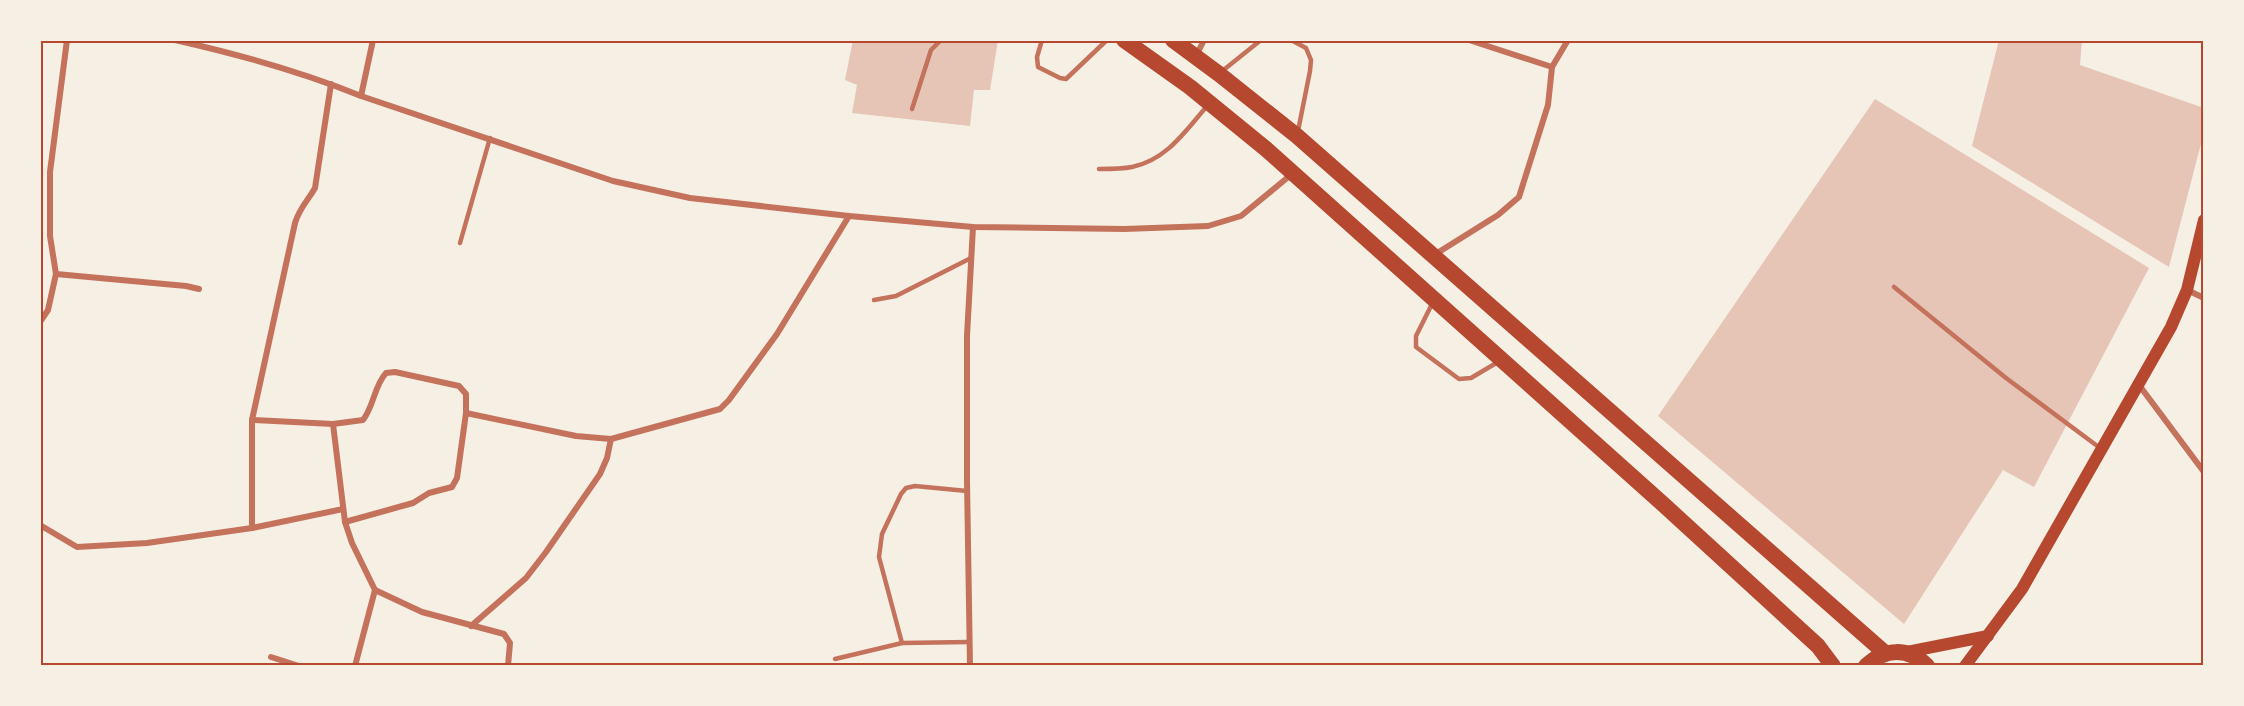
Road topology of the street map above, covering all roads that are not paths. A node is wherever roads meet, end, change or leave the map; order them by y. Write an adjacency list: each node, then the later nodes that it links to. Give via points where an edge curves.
1 (67, 40): 31 (street, via 50,172 50,236)
2 (175, 40): 17 (street)
3 (374, 40): 18 (street)
4 (941, 40): 20 (lane, via 931,50)
5 (1042, 40): 6 (lane, via 1038,67 1066,79)
6 (1107, 40)
7 (1124, 40): 19 (highway)
8 (1173, 40): 14 (highway)
9 (1204, 40): 14 (street)
10 (1261, 40): 16 (lane)
11 (1291, 40): 21 (lane, via 1306,48 1311,60)
12 (1469, 40): 15 (street)
13 (1568, 40): 15 (street)
14 (1196, 57): 16 (highway)
15 (1552, 67): 29 (street, via 1548,105 1519,197 1498,215)
16 (1219, 74): 21 (highway)
17 (331, 84): 18 (street); 42 (street, via 315,188 300,207 295,223)
18 (361, 96): 22 (street)
19 (1210, 103): 23 (lane, via 1168,151 1131,167); 24 (highway)
20 (912, 110)
21 (1297, 136): 29 (highway)
22 (490, 138): 25 (street, via 613,181 690,198); 28 (lane)
23 (1099, 169)
24 (1294, 173): 27 (street, via 1241,216 1208,226); 36 (highway)
25 (849, 216): 27 (street); 44 (street, via 777,334 720,409)
26 (2204, 220): 34 (main road)
27 (973, 227): 30 (street)
28 (460, 243)
29 (1432, 256): 58 (highway)
30 (971, 258): 37 (lane, via 896,296); 47 (street)
31 (56, 274): 33 (street); 38 (street, via 48,310)
32 (1894, 287): 45 (lane)
33 (199, 289)
34 (2187, 290): 35 (street); 40 (main road)
35 (2204, 298)
36 (1434, 299): 39 (highway); 39 (lane, via 1416,336 1416,347 1465,381)
37 (874, 300)
38 (40, 322)
39 (1502, 360): 65 (highway, via 1818,646)
40 (2139, 386): 45 (main road); 46 (street)
41 (466, 413): 43 (street, via 466,394 459,386 395,372 380,379 363,420); 44 (street); 49 (street, via 457,478 452,487 429,493 413,503)
42 (252, 420): 43 (street); 51 (street)
43 (333, 424): 48 (street)
44 (611, 439): 53 (street, via 600,474 546,552 526,578)
45 (2102, 450): 54 (main road, via 2022,589)
46 (2204, 472)
47 (967, 491): 55 (street); 56 (lane, via 906,488 882,534 879,557)
48 (343, 509): 49 (street); 51 (street)
49 (345, 522): 52 (street)
50 (40, 525): 51 (street, via 77,547 147,543)
51 (252, 528)
52 (375, 590): 53 (street, via 422,612); 62 (street)
53 (471, 626): 63 (street, via 504,634 510,643)
54 (1988, 636): 57 (main road); 68 (main road)
55 (969, 642): 56 (lane); 64 (street)
56 (902, 643): 60 (lane)
57 (1907, 652): 58 (highway); 67 (highway)
58 (1885, 653): 66 (highway)
59 (272, 657): 61 (street)
60 (835, 659)
61 (299, 666)
62 (355, 666)
63 (508, 666)
64 (970, 666)
65 (1833, 666)
66 (1866, 666)
67 (1927, 666)
68 (1965, 666)

